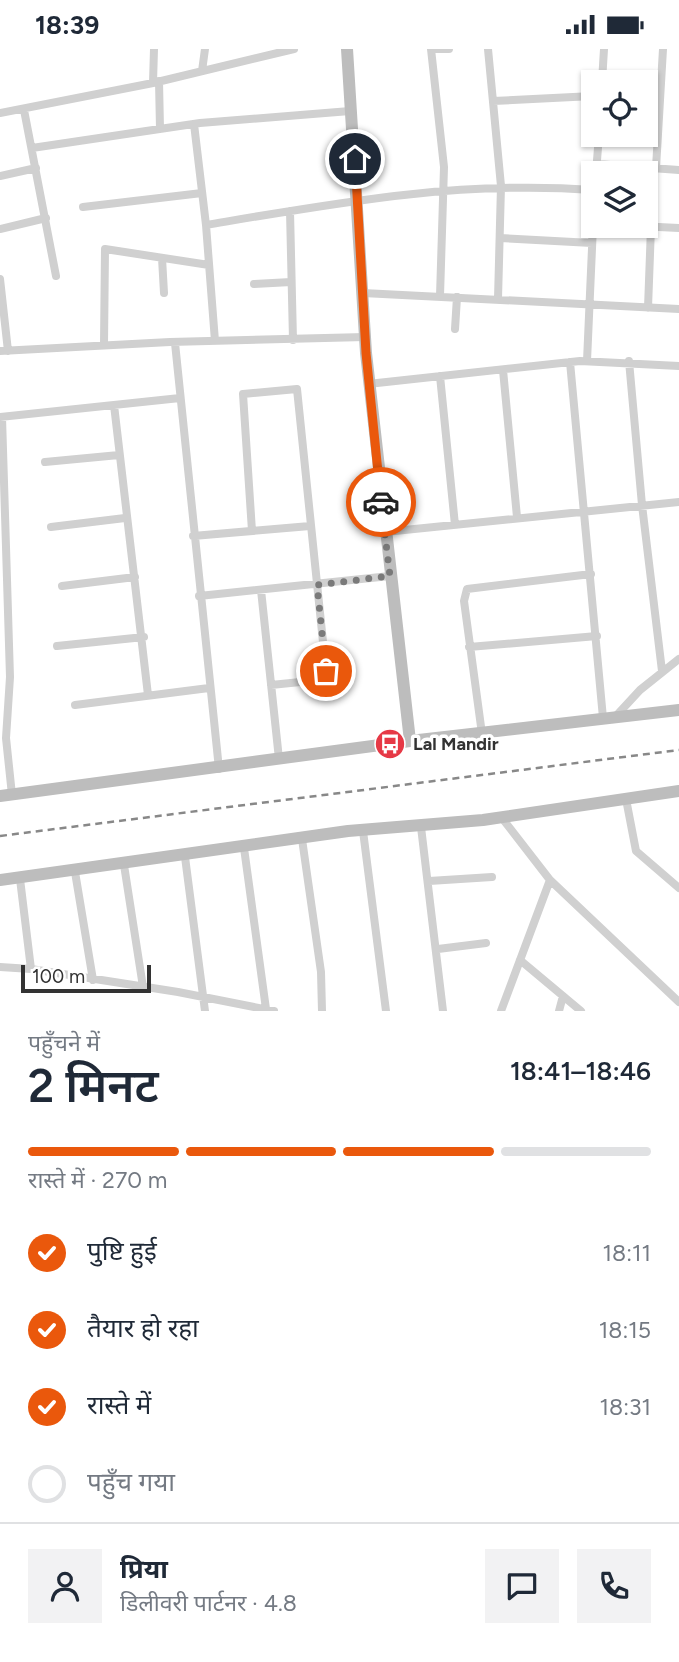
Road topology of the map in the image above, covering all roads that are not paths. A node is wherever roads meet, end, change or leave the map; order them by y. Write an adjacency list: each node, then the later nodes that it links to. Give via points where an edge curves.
1 (154, 49): 13 (street)
2 (205, 49): 12 (street)
3 (252, 49): 10 (street)
4 (294, 49): 10 (street)
5 (348, 49): 17 (street)
6 (449, 49): 29 (street, via 431,49)
7 (488, 49): 15 (street)
8 (604, 49): 11 (street)
9 (663, 49): 22 (street)
10 (252, 59): 12 (street)
11 (603, 70)
12 (202, 71): 13 (street)
13 (156, 82): 16 (street); 20 (street)
14 (581, 97): 15 (street)
15 (493, 101): 27 (street)
16 (24, 110): 18 (street); 21 (street)
17 (351, 111): 19 (street); 31 (street)
18 (0, 113)
19 (194, 124): 20 (street); 30 (street)
20 (160, 129): 21 (street)
21 (32, 148): 24 (street)
22 (656, 161)
23 (658, 168): 25 (street)
24 (36, 169): 26 (street); 34 (street)
25 (679, 170)
26 (0, 176)
27 (502, 186): 28 (street); 29 (street); 39 (street)
28 (581, 189)
29 (443, 192): 31 (street); 51 (street)
30 (202, 193): 32 (street); 35 (street)
31 (358, 199): 33 (street); 50 (street)
32 (83, 207)
33 (290, 211): 35 (street); 47 (street)
34 (46, 218): 38 (street); 45 (street)
35 (206, 225): 44 (street)
36 (658, 226): 37 (street)
37 (679, 228)
38 (0, 229)
39 (500, 238): 42 (street); 53 (street)
40 (593, 238): 42 (street)
41 (651, 238): 55 (street)
42 (593, 243): 54 (street)
43 (162, 258): 44 (street); 49 (street); 62 (street, via 105,249)
44 (209, 265): 60 (street)
45 (56, 276)
46 (0, 279): 63 (street)
47 (291, 282): 48 (street); 59 (street)
48 (254, 284)
49 (164, 293)
50 (363, 293): 51 (street); 58 (street)
51 (440, 296): 52 (street)
52 (457, 297): 53 (street); 57 (street)
53 (498, 299): 54 (street)
54 (589, 305): 55 (street); 64 (street)
55 (648, 308): 56 (street)
56 (679, 309)
57 (455, 329)
58 (365, 337): 59 (street); 70 (street)
59 (293, 340): 60 (street)
60 (215, 341): 61 (street)
61 (175, 342): 62 (street); 71 (street)
62 (104, 345): 63 (street)
63 (4, 351)
64 (587, 361): 65 (street); 66 (street)
65 (570, 362): 68 (street); 79 (street)
66 (629, 362): 67 (street); 77 (street)
67 (679, 366)
68 (503, 370): 69 (street); 80 (street)
69 (440, 376): 70 (street); 82 (street)
70 (368, 384): 86 (street)
71 (180, 398): 72 (street); 87 (street)
72 (114, 405): 73 (street); 74 (street)
73 (1, 417): 78 (street)
74 (119, 455): 75 (street); 81 (street)
75 (45, 462)
76 (679, 502): 77 (street)
77 (642, 505): 79 (street); 102 (street)
78 (3, 506): 94 (street)
79 (584, 511): 80 (street); 88 (street)
80 (517, 517): 82 (street)
81 (125, 518): 84 (street); 90 (street)
82 (455, 525): 86 (street)
83 (310, 526): 85 (street); 85 (street, via 297,389 246,393 242,404); 91 (street)
84 (51, 527)
85 (252, 531): 87 (street)
86 (385, 532): 89 (street)
87 (193, 536): 95 (street)
88 (591, 574): 96 (street); 99 (street, via 467,589)
89 (390, 576): 91 (street); 111 (street)
90 (135, 577): 92 (street); 97 (street)
91 (317, 585): 93 (street); 103 (street, via 324,677)
92 (62, 586)
93 (261, 590): 95 (street); 103 (street)
94 (4, 594): 100 (street)
95 (199, 596): 104 (street)
96 (597, 636): 99 (street); 109 (street)
97 (144, 638): 98 (street); 105 (street)
98 (57, 646)
99 (469, 647): 110 (street)
100 (5, 653): 107 (street)
101 (679, 659): 102 (street)
102 (662, 671): 109 (street)
103 (271, 685): 112 (street)
104 (209, 688): 105 (street); 113 (street)
105 (148, 695): 106 (street)
106 (75, 705)
107 (4, 709): 115 (street)
108 (679, 711): 109 (street)
109 (610, 717): 110 (street)
110 (482, 734): 111 (street)
111 (410, 741): 112 (street)
112 (279, 759): 113 (street)
113 (219, 769): 115 (street)
114 (679, 791): 116 (street)
115 (6, 796)
116 (626, 799): 117 (street); 130 (street, via 636,851)
117 (502, 818): 118 (street); 128 (street)
118 (421, 827): 119 (street); 129 (street)
119 (363, 831): 120 (street); 144 (street)
120 (302, 839): 121 (street); 143 (street, via 321,972)
121 (244, 848): 122 (street); 141 (street)
122 (185, 857): 123 (street); 139 (street)
123 (124, 865): 124 (street); 137 (street)
124 (75, 872): 126 (street); 136 (street)
125 (492, 877): 129 (street)
126 (20, 879): 127 (street); 135 (street)
127 (0, 880)
128 (550, 880): 133 (street); 140 (street)
129 (429, 881): 132 (street)
130 (679, 888)
131 (486, 943): 132 (street)
132 (438, 949): 145 (street)
133 (520, 960): 138 (street); 146 (street)
134 (0, 967): 135 (street)
135 (31, 969): 136 (street)
136 (93, 980): 137 (street)
137 (143, 987): 139 (street)
138 (563, 996): 147 (street); 148 (street)
139 (205, 997): 141 (street); 142 (street)
140 (679, 1002)
141 (270, 1010)
142 (205, 1011)
143 (322, 1011)
144 (386, 1011)
145 (443, 1011)
146 (501, 1011)
147 (559, 1011)
148 (581, 1011)

